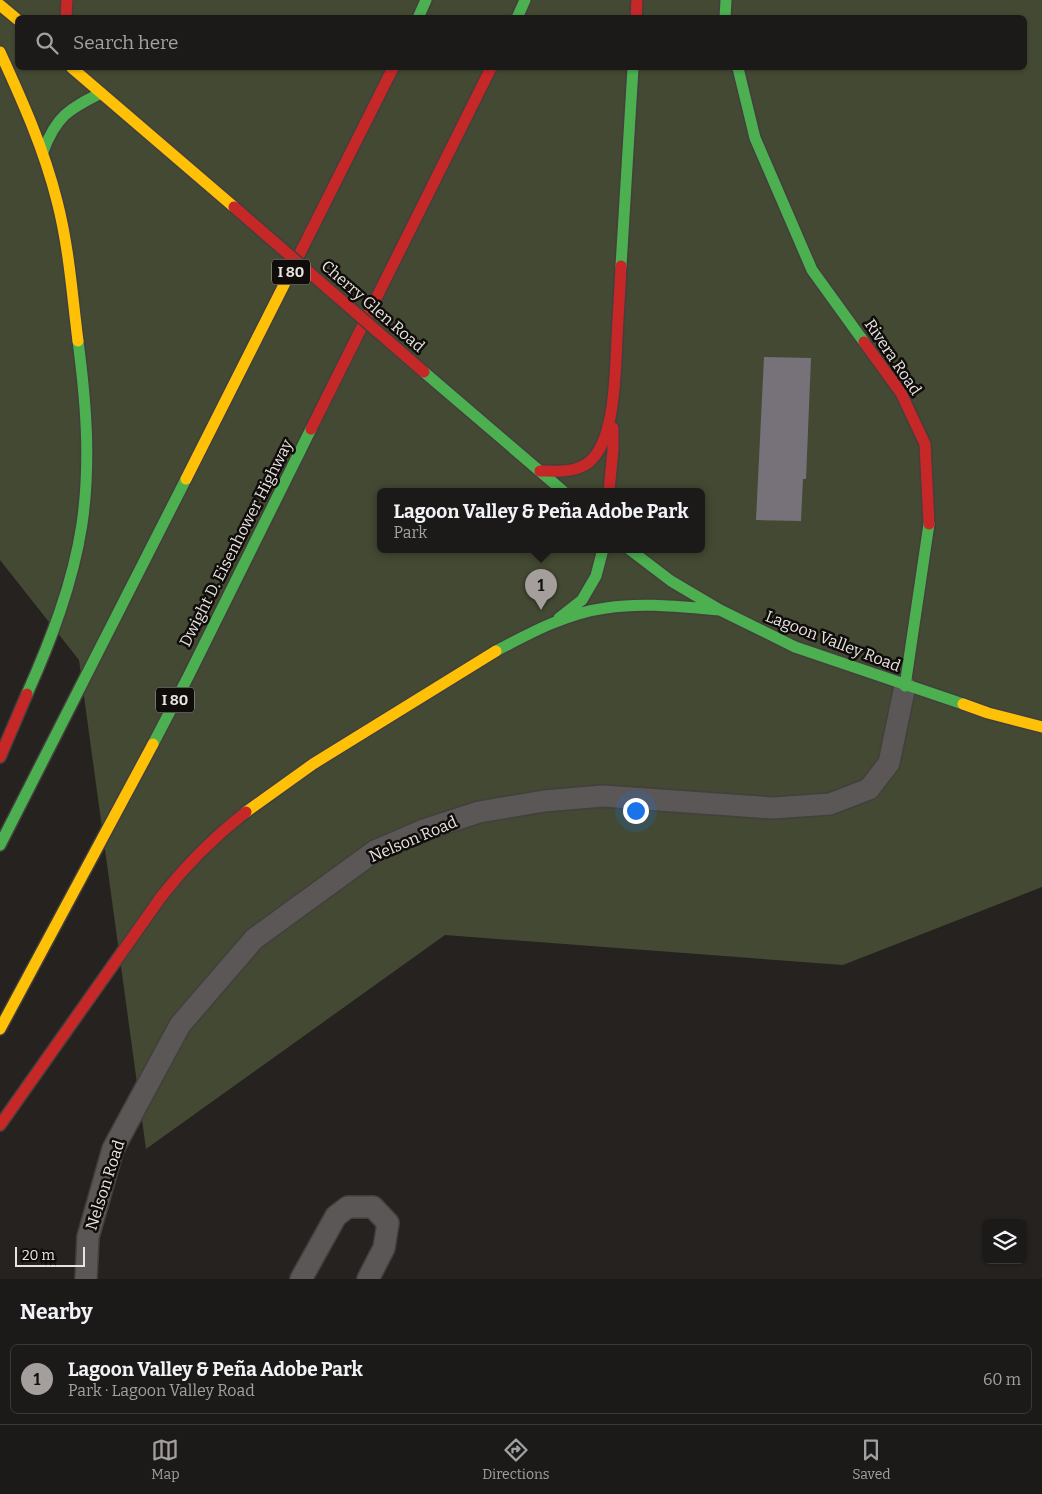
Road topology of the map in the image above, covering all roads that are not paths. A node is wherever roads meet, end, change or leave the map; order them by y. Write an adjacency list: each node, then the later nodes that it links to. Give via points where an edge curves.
1 (67, 0): 7 (main road)
2 (426, 0): 8 (main road)
3 (525, 0): 9 (main road)
4 (638, 0): 10 (main road)
5 (726, 0): 11 (main road)
6 (0, 5): 12 (main road)
7 (66, 15)
8 (419, 15)
9 (518, 15)
10 (636, 15)
11 (725, 15)
12 (15, 18)
13 (0, 52): 20 (main road)
14 (74, 70): 19 (main road, Cherry Glen Road)
15 (391, 70): 32 (main road, I 80)
16 (491, 70): 33 (main road, Dwight D. Eisenhower Highway / I 80, via 192,668)
17 (633, 70): 21 (main road)
18 (738, 70): 29 (main road, Rivera Road, via 755,138 812,270 901,393 924,444 929,530)
19 (101, 93): 20 (main road, via 71,108 50,132); 22 (main road, Cherry Glen Road, bridge)
20 (43, 152): 31 (main road, via 54,186 70,273 86,404 86,489 74,562 64,597)
21 (613, 401): 22 (main road, via 602,448 586,466 569,471); 24 (main road, via 614,450)
22 (540, 471): 23 (main road, Cherry Glen Road)
23 (559, 488)
24 (609, 488)
25 (602, 553): 28 (main road, via 596,576 582,600)
26 (635, 553): 27 (main road, Lagoon Valley Road)
27 (720, 610): 28 (main road, via 643,606 604,608); 29 (main road, Lagoon Valley Road, via 794,647)
28 (554, 622): 34 (main road, via 482,660 297,775 219,835 183,870 147,914)
29 (905, 686): 30 (main road, Lagoon Valley Road, via 988,714); 35 (street, Nelson Road, via 888,763 869,789 830,804 773,808 603,796 544,801 479,812 375,851 254,939 180,1025 113,1149 88,1237)
30 (1042, 727)
31 (0, 757)
32 (0, 845)
33 (0, 1029)
34 (0, 1125)
35 (86, 1279)
36 (301, 1279): 37 (street, via 336,1216 348,1207 373,1207 388,1223 384,1248)
37 (368, 1279)

